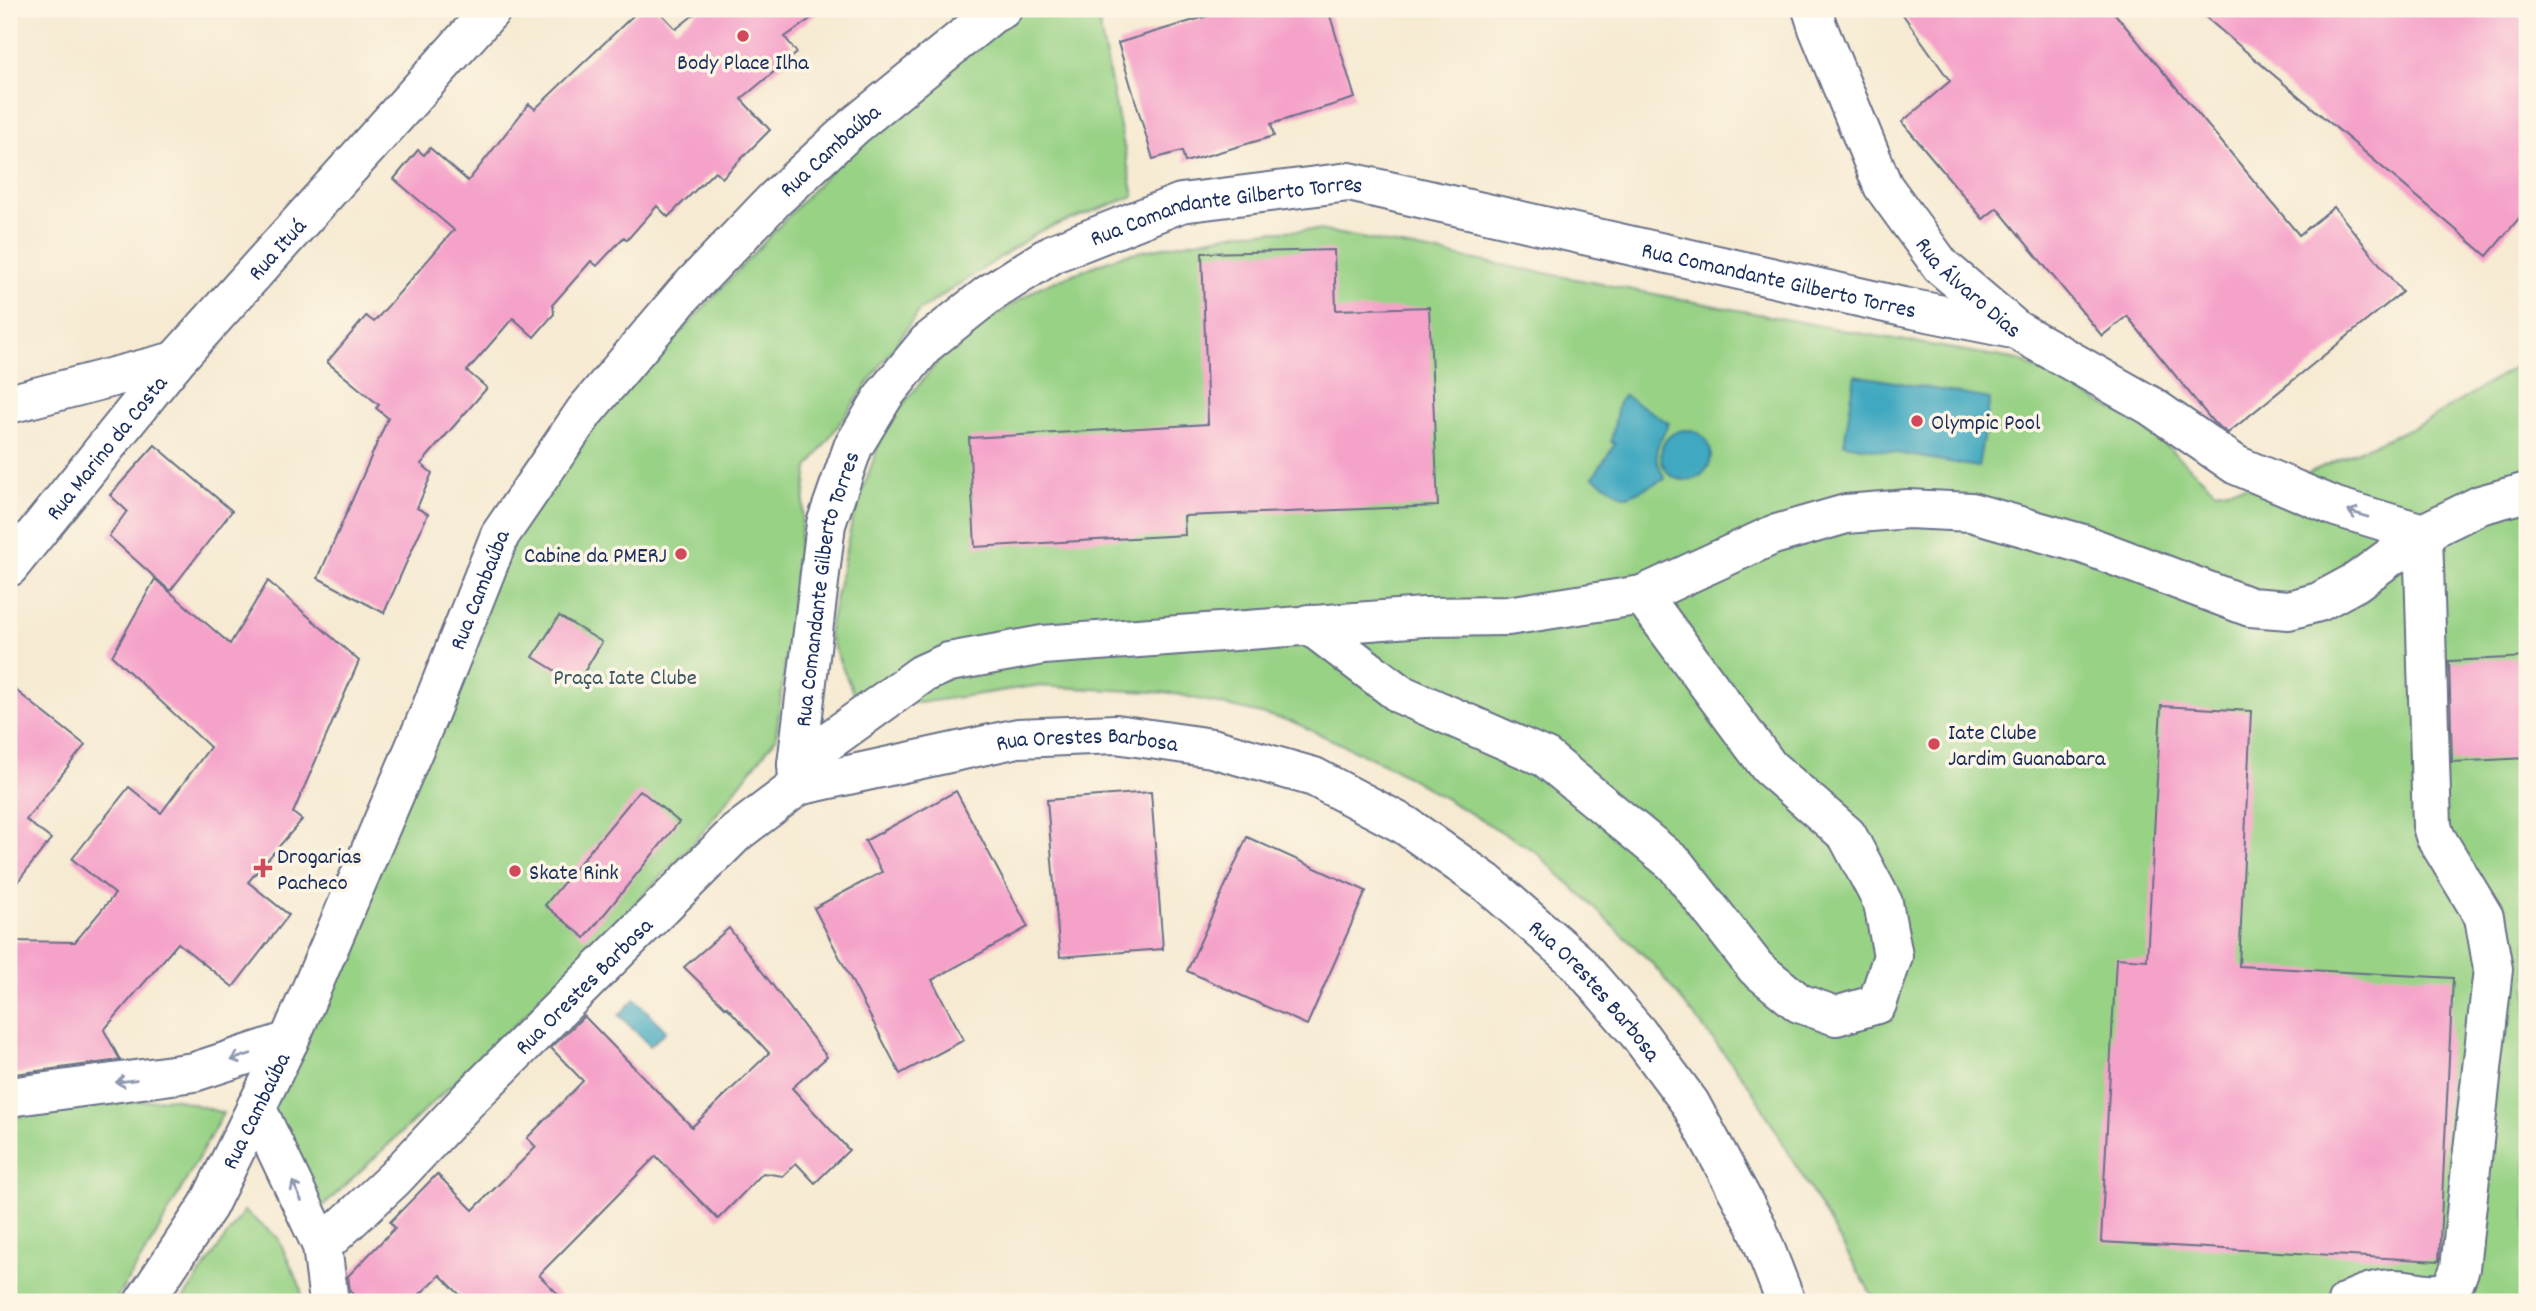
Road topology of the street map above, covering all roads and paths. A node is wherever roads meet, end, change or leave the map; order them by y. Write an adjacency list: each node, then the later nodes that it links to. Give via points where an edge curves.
1 (1002, 9): 13 (street, Rua Cambaúba, via 853,127 775,199 693,285 586,411 500,534 429,714)
2 (1812, 9): 4 (street, Rua Álvaro Dias, via 1883,186 1941,266)
3 (480, 16): 5 (street, Rua Ituá)
4 (2016, 330): 8 (street, Rua Álvaro Dias, one-way to 4, via 2336,507 2236,465 2151,406); 12 (street, Rua Comandante Gilberto Torres, via 1349,182 1181,203 1054,253 989,294 927,344 884,394 853,447 826,524)
5 (175, 361): 6 (street); 9 (street, Rua Marino da Costa)
6 (9, 404)
7 (2527, 492): 8 (street, via 2480,505)
8 (2423, 533): 10 (street, via 2356,582 2319,602 2289,610 2250,607 2083,544 1971,512 1908,509 1846,514 1773,535); 21 (street, via 2432,826 2484,917 2493,969 2455,1282 2436,1292 2395,1289 2366,1293)
9 (9, 567)
10 (1642, 595): 11 (street, via 1508,616); 11 (street, via 1769,767 1847,835 1883,903 1893,956 1877,1004 1836,1016 1800,1003 1756,968 1675,864 1546,758 1399,694)
11 (1308, 624): 12 (street, via 1043,645 949,662 922,674)
12 (797, 775): 17 (street, Rua Orestes Barbosa); 20 (street, Rua Orestes Barbosa, via 1018,738 1116,734 1212,748 1314,777 1405,825 1487,883 1576,961 1638,1033 1690,1103 1756,1225)
13 (289, 1041): 14 (street, one-way to 14); 16 (street, Rua Cambaúba)
14 (194, 1072): 15 (street, one-way to 15); 16 (street)
15 (9, 1097)
16 (256, 1107): 17 (street, one-way to 16); 18 (street, Rua Cambaúba, via 208,1206)
17 (322, 1246): 19 (street)
18 (144, 1302)
19 (329, 1302)
20 (1786, 1302)
21 (2347, 1302)

